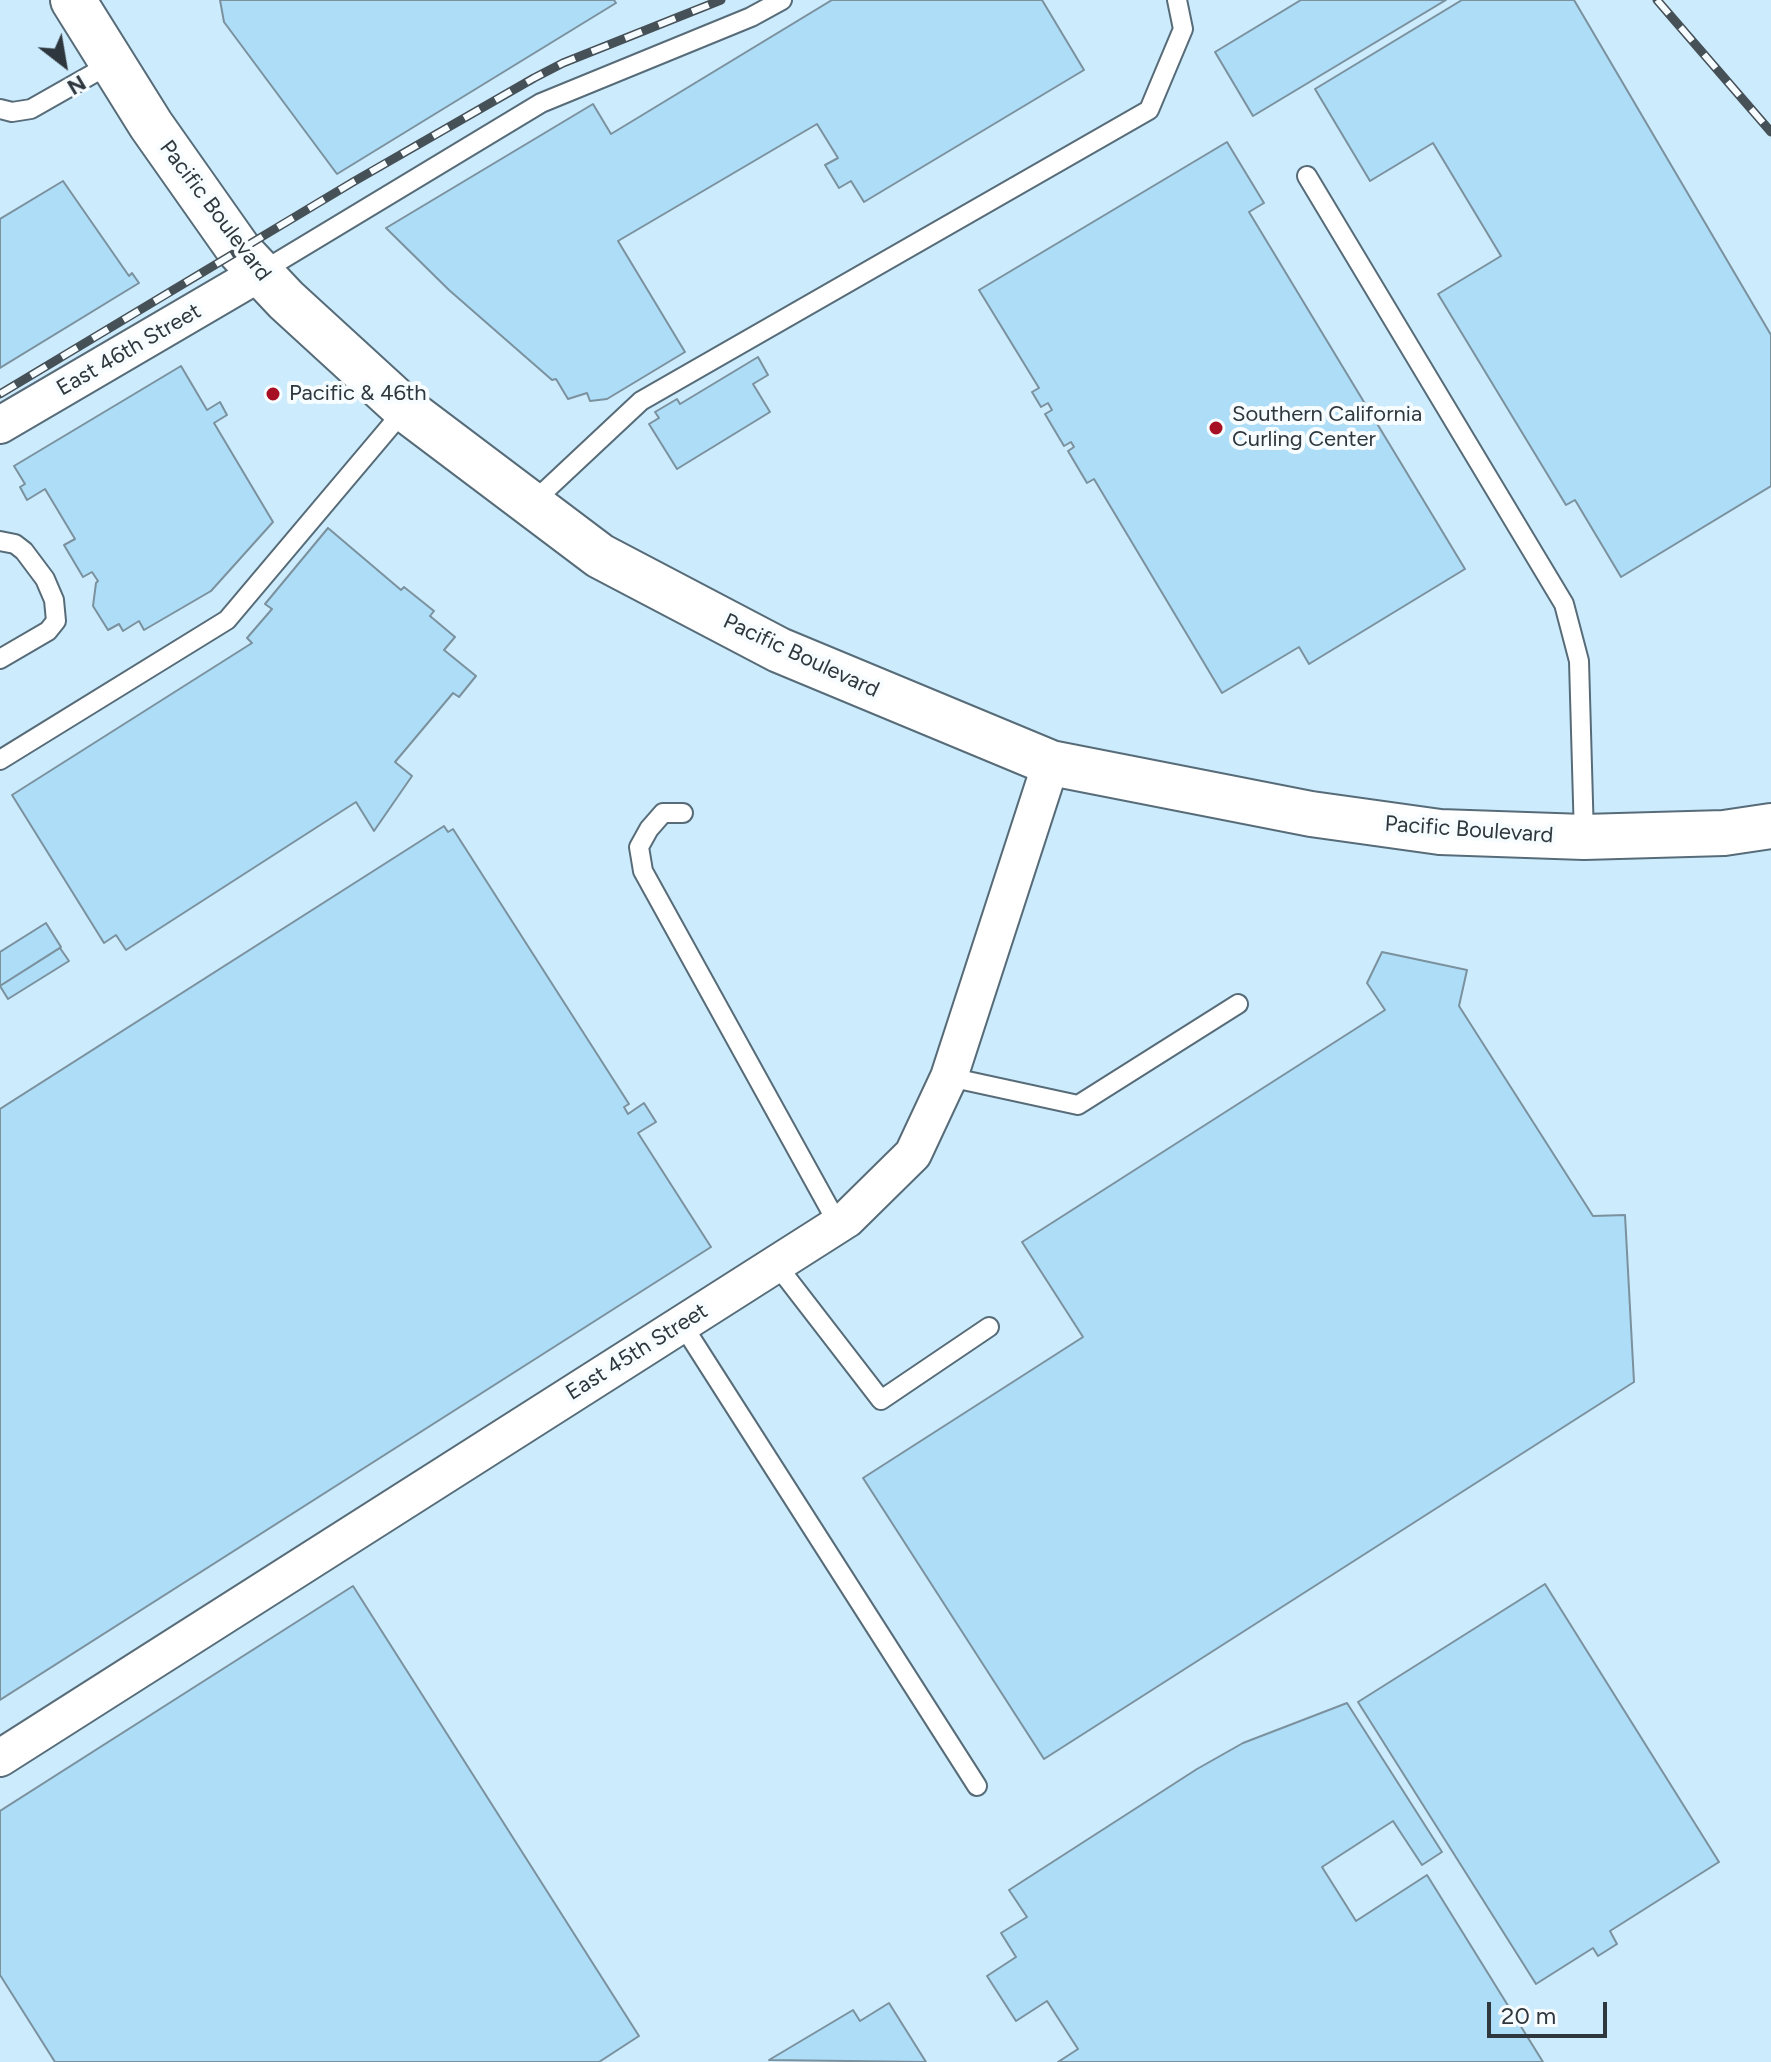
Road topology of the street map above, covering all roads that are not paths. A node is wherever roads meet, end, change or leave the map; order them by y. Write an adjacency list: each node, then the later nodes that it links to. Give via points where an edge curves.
1 (73, 0): 4 (main road, Pacific Boulevard)
2 (782, 0): 7 (lane, via 541,103)
3 (1177, 0): 10 (lane, via 1183,29 1149,110 641,401)
4 (112, 63): 5 (lane, via 31,109); 7 (main road, Pacific Boulevard)
5 (0, 109)
6 (1307, 176): 17 (lane, via 1564,604 1579,661)
7 (258, 274): 8 (main road, Pacific Boulevard); 9 (street, East 46th Street)
8 (405, 409): 10 (main road, Pacific Boulevard); 13 (lane, via 227,620)
9 (0, 425)
10 (531, 504): 14 (main road, Pacific Boulevard, via 600,556 779,650)
11 (0, 541): 12 (lane, via 24,551 45,579 56,621)
12 (0, 659)
13 (0, 760)
14 (1051, 763): 17 (main road, Pacific Boulevard, via 1311,814 1440,832); 19 (street, East 45th Street)
15 (683, 813): 20 (lane, via 663,813 649,829 639,847 643,871)
16 (1771, 826): 17 (main road, Pacific Boulevard, via 1724,833)
17 (1584, 837)
18 (1238, 1004): 19 (lane, via 1078,1105)
19 (949, 1077): 20 (street, East 45th Street, via 913,1154)
20 (838, 1224): 21 (street, East 45th Street)
21 (776, 1264): 22 (street, East 45th Street); 23 (lane, via 881,1400)
22 (682, 1324): 24 (street, East 45th Street); 25 (lane)
23 (989, 1327)
24 (0, 1758)
25 (977, 1786)

